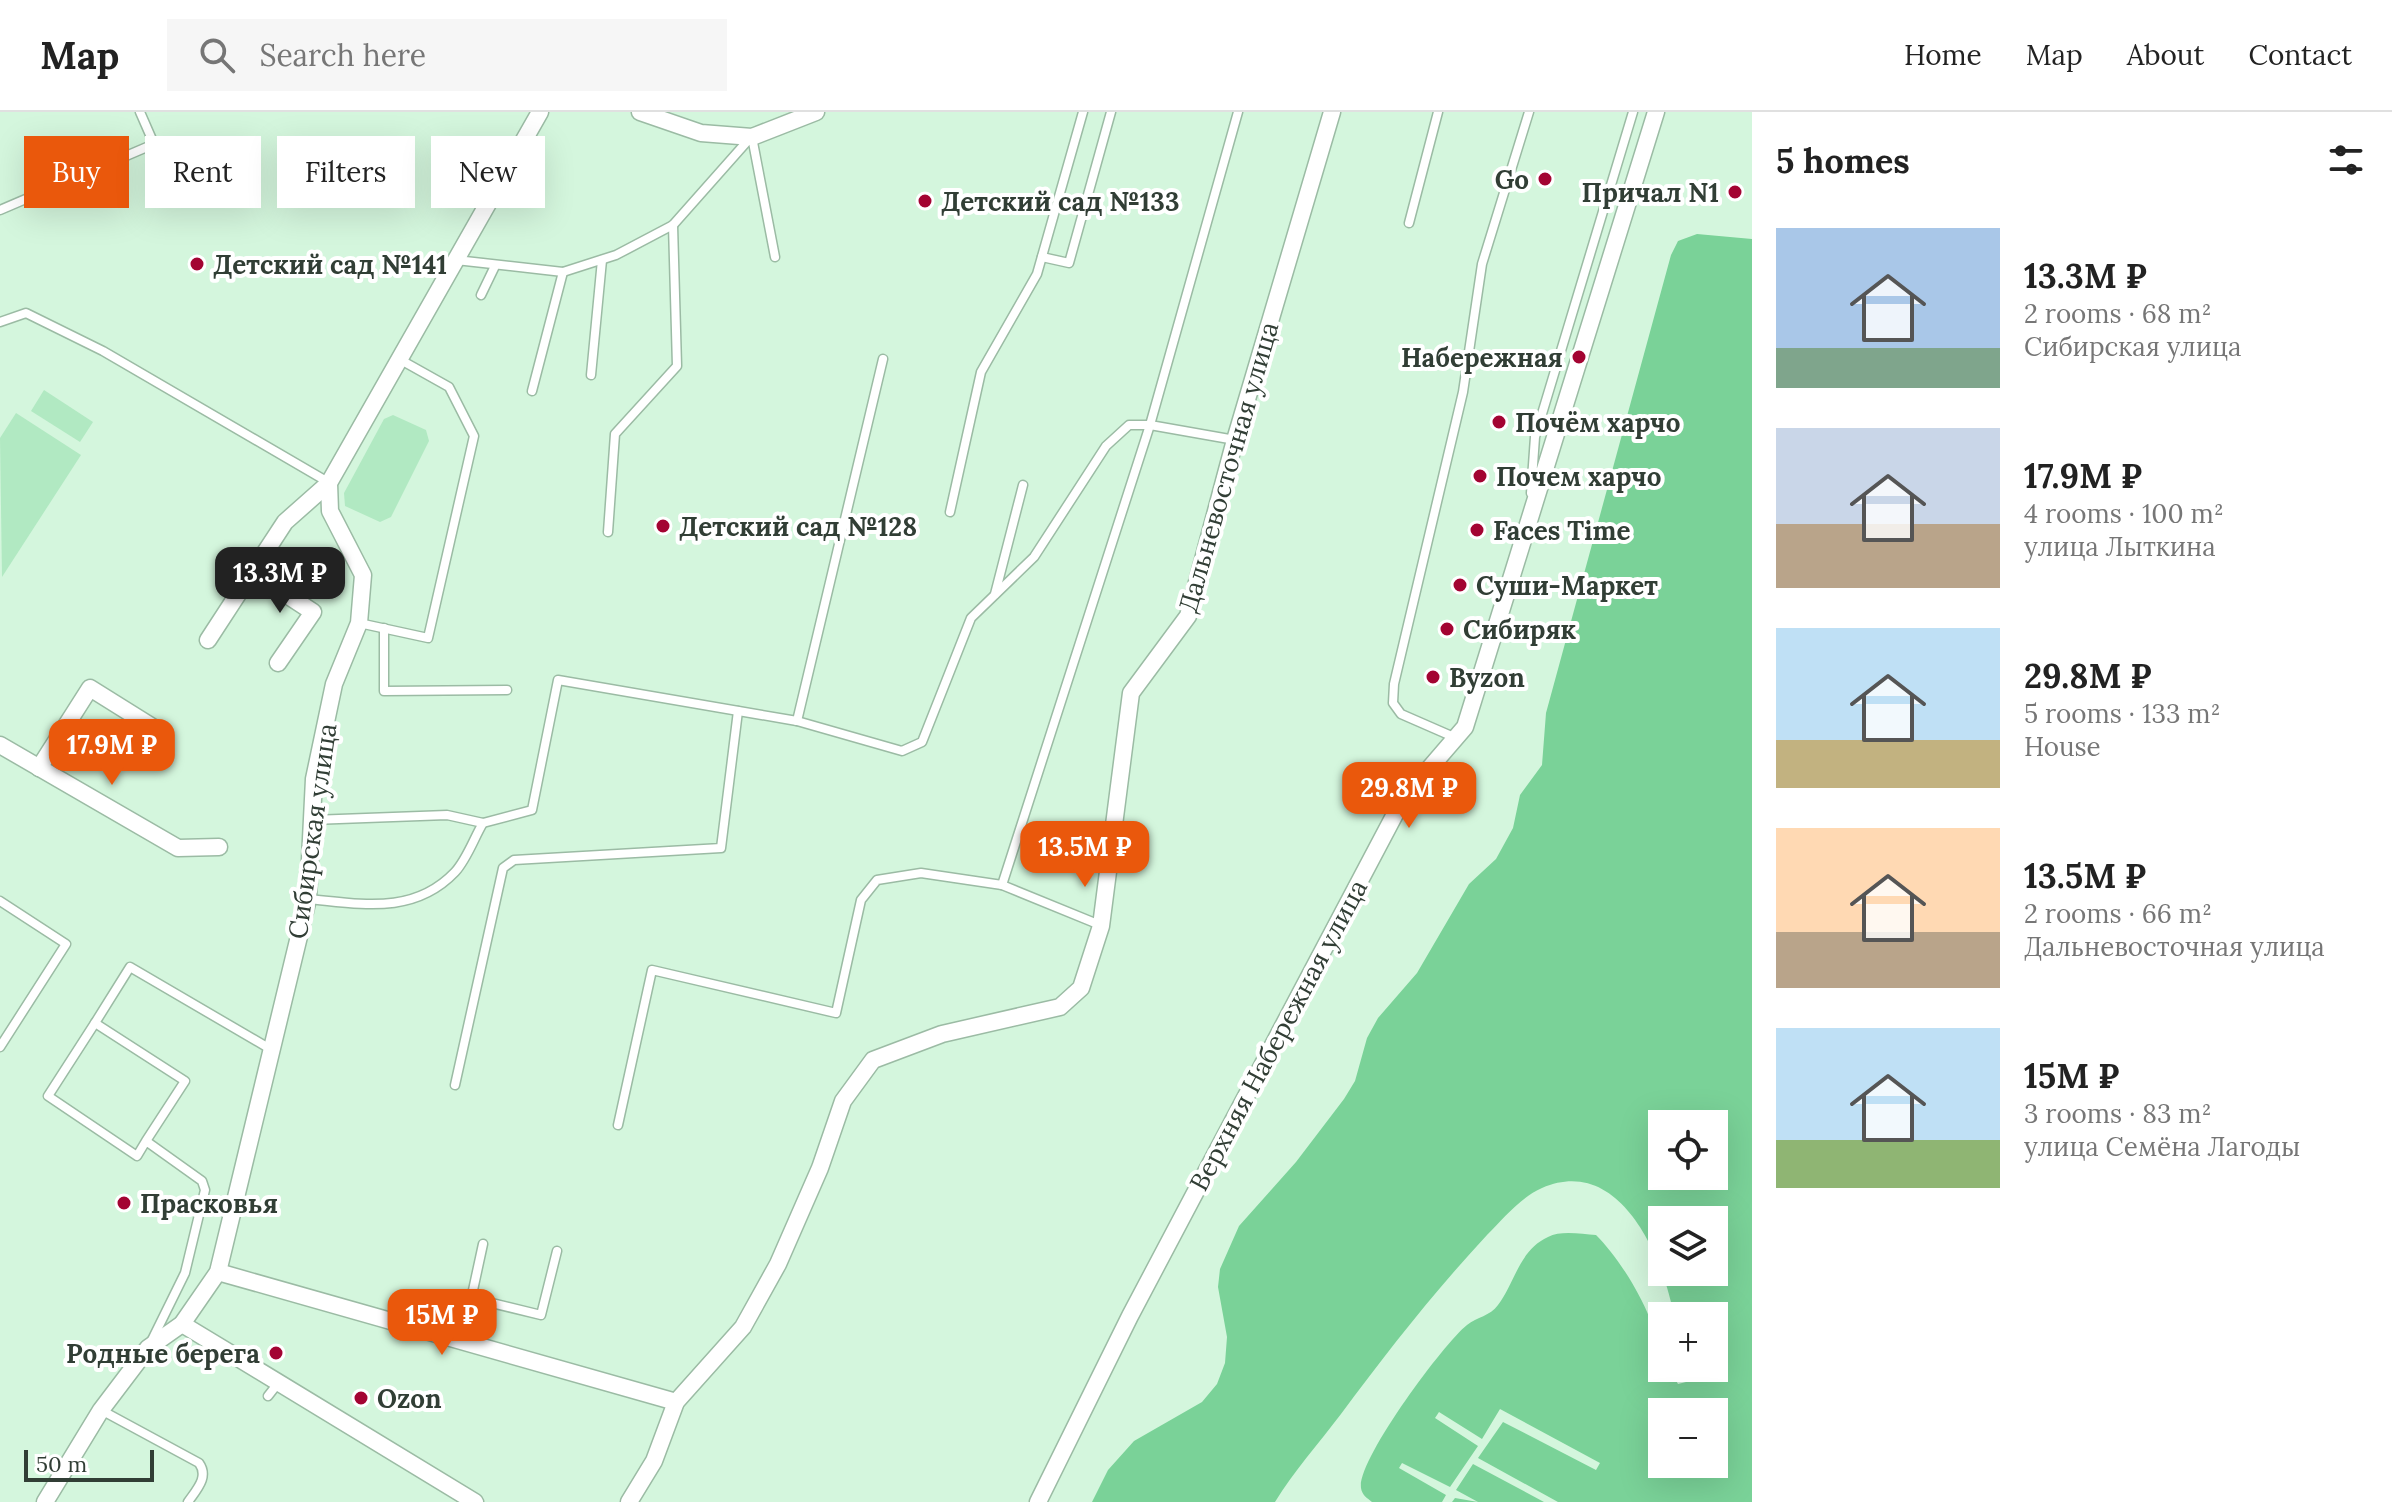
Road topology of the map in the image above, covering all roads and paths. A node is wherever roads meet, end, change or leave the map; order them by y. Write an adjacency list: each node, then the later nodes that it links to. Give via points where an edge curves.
1 (140, 112): 15 (lane, via 154,144)
2 (540, 112): 20 (street)
3 (640, 112): 13 (street)
4 (816, 112): 14 (street)
5 (1083, 112): 19 (lane)
6 (1111, 112): 19 (lane, via 1069,263)
7 (1238, 112): 30 (lane)
8 (1332, 112): 31 (street, Дальневосточная улица)
9 (1438, 112): 16 (lane)
10 (1529, 112): 47 (lane, via 1482,264 1463,392 1394,684 1393,703 1401,714)
11 (1633, 112): 35 (lane, via 1535,437)
12 (1656, 112): 35 (street, Верхняя Набережная улица)
13 (661, 115): 14 (street, via 701,133)
14 (752, 137): 17 (lane); 18 (lane)
15 (0, 210)
16 (1409, 223)
17 (673, 225): 21 (lane); 36 (lane, via 677,366 615,434)
18 (775, 257)
19 (1042, 257): 34 (lane, via 981,372)
20 (456, 260): 22 (lane); 26 (street)
21 (602, 260): 23 (lane); 28 (lane)
22 (495, 266): 23 (lane); 24 (lane)
23 (563, 272): 29 (lane)
24 (481, 295)
25 (0, 322): 32 (lane, via 26,313 103,351)
26 (399, 359): 32 (street); 40 (lane, via 449,387 474,436 428,638)
27 (883, 359): 45 (lane)
28 (591, 375)
29 (532, 391)
30 (1150, 425): 31 (lane); 38 (lane, via 1129,425 1106,446 1034,557); 53 (lane)
31 (1235, 440): 56 (street, Дальневосточная улица, via 1188,616 1131,693)
32 (329, 483): 37 (street, via 285,522); 39 (street, Сибирская улица, via 330,511 363,575)
33 (1023, 485): 38 (lane)
34 (950, 512)
35 (1529, 520): 47 (street, Верхняя Набережная улица, via 1465,727)
36 (608, 532)
37 (252, 572): 41 (street); 42 (street, via 313,612)
38 (995, 595): 45 (lane, via 971,618 922,742 902,751)
39 (359, 623): 40 (lane); 50 (street, Сибирская улица, via 334,684 314,779)
40 (384, 628): 43 (lane, via 384,691)
41 (208, 640)
42 (278, 663)
43 (507, 690)
44 (738, 711): 45 (lane); 51 (lane, via 558,680 532,810); 60 (lane, via 721,848 514,860 503,868)
45 (797, 721)
46 (162, 733): 49 (street, via 90,688)
47 (1456, 738): 78 (street, Верхняя Набережная улица, via 1403,799 1130,1316)
48 (0, 745): 49 (street)
49 (39, 768): 52 (street, via 178,848)
50 (312, 820): 51 (lane, via 447,815); 54 (street, Сибирская улица)
51 (483, 823): 54 (lane, via 456,871 423,898 382,906)
52 (219, 847)
53 (1002, 885): 56 (lane); 61 (lane, via 921,873 877,880 861,900 836,1013 652,970)
54 (308, 899): 59 (street, Сибирская улица)
55 (0, 901): 58 (lane, via 66,944)
56 (1101, 926): 72 (street, Дальневосточная улица, via 1081,988 1060,1007 942,1034 873,1060 843,1101 778,1264 743,1327)
57 (95, 1023): 59 (lane, via 130,967); 62 (lane, via 185,1081); 62 (lane, via 48,1096 137,1156)
58 (0, 1047)
59 (272, 1050): 65 (street, Сибирская улица)
60 (455, 1085)
61 (618, 1125)
62 (146, 1141): 69 (lane, via 202,1181 205,1190 185,1273)
63 (483, 1244): 66 (lane)
64 (557, 1251): 66 (lane, via 541,1315)
65 (218, 1272): 67 (street, Сибирская улица); 68 (street)
66 (471, 1298): 68 (lane)
67 (182, 1324): 69 (street, Сибирская улица); 70 (street)
68 (461, 1341): 72 (street)
69 (148, 1348): 73 (street, Сибирская улица)
70 (279, 1382): 71 (lane); 76 (street)
71 (268, 1396)
72 (676, 1402): 77 (street, Дальневосточная улица, via 654,1461)
73 (101, 1410): 74 (street, Сибирская улица); 75 (lane, via 199,1463 203,1479)
74 (45, 1502)
75 (188, 1502)
76 (475, 1502)
77 (629, 1502)
78 (1038, 1502)

